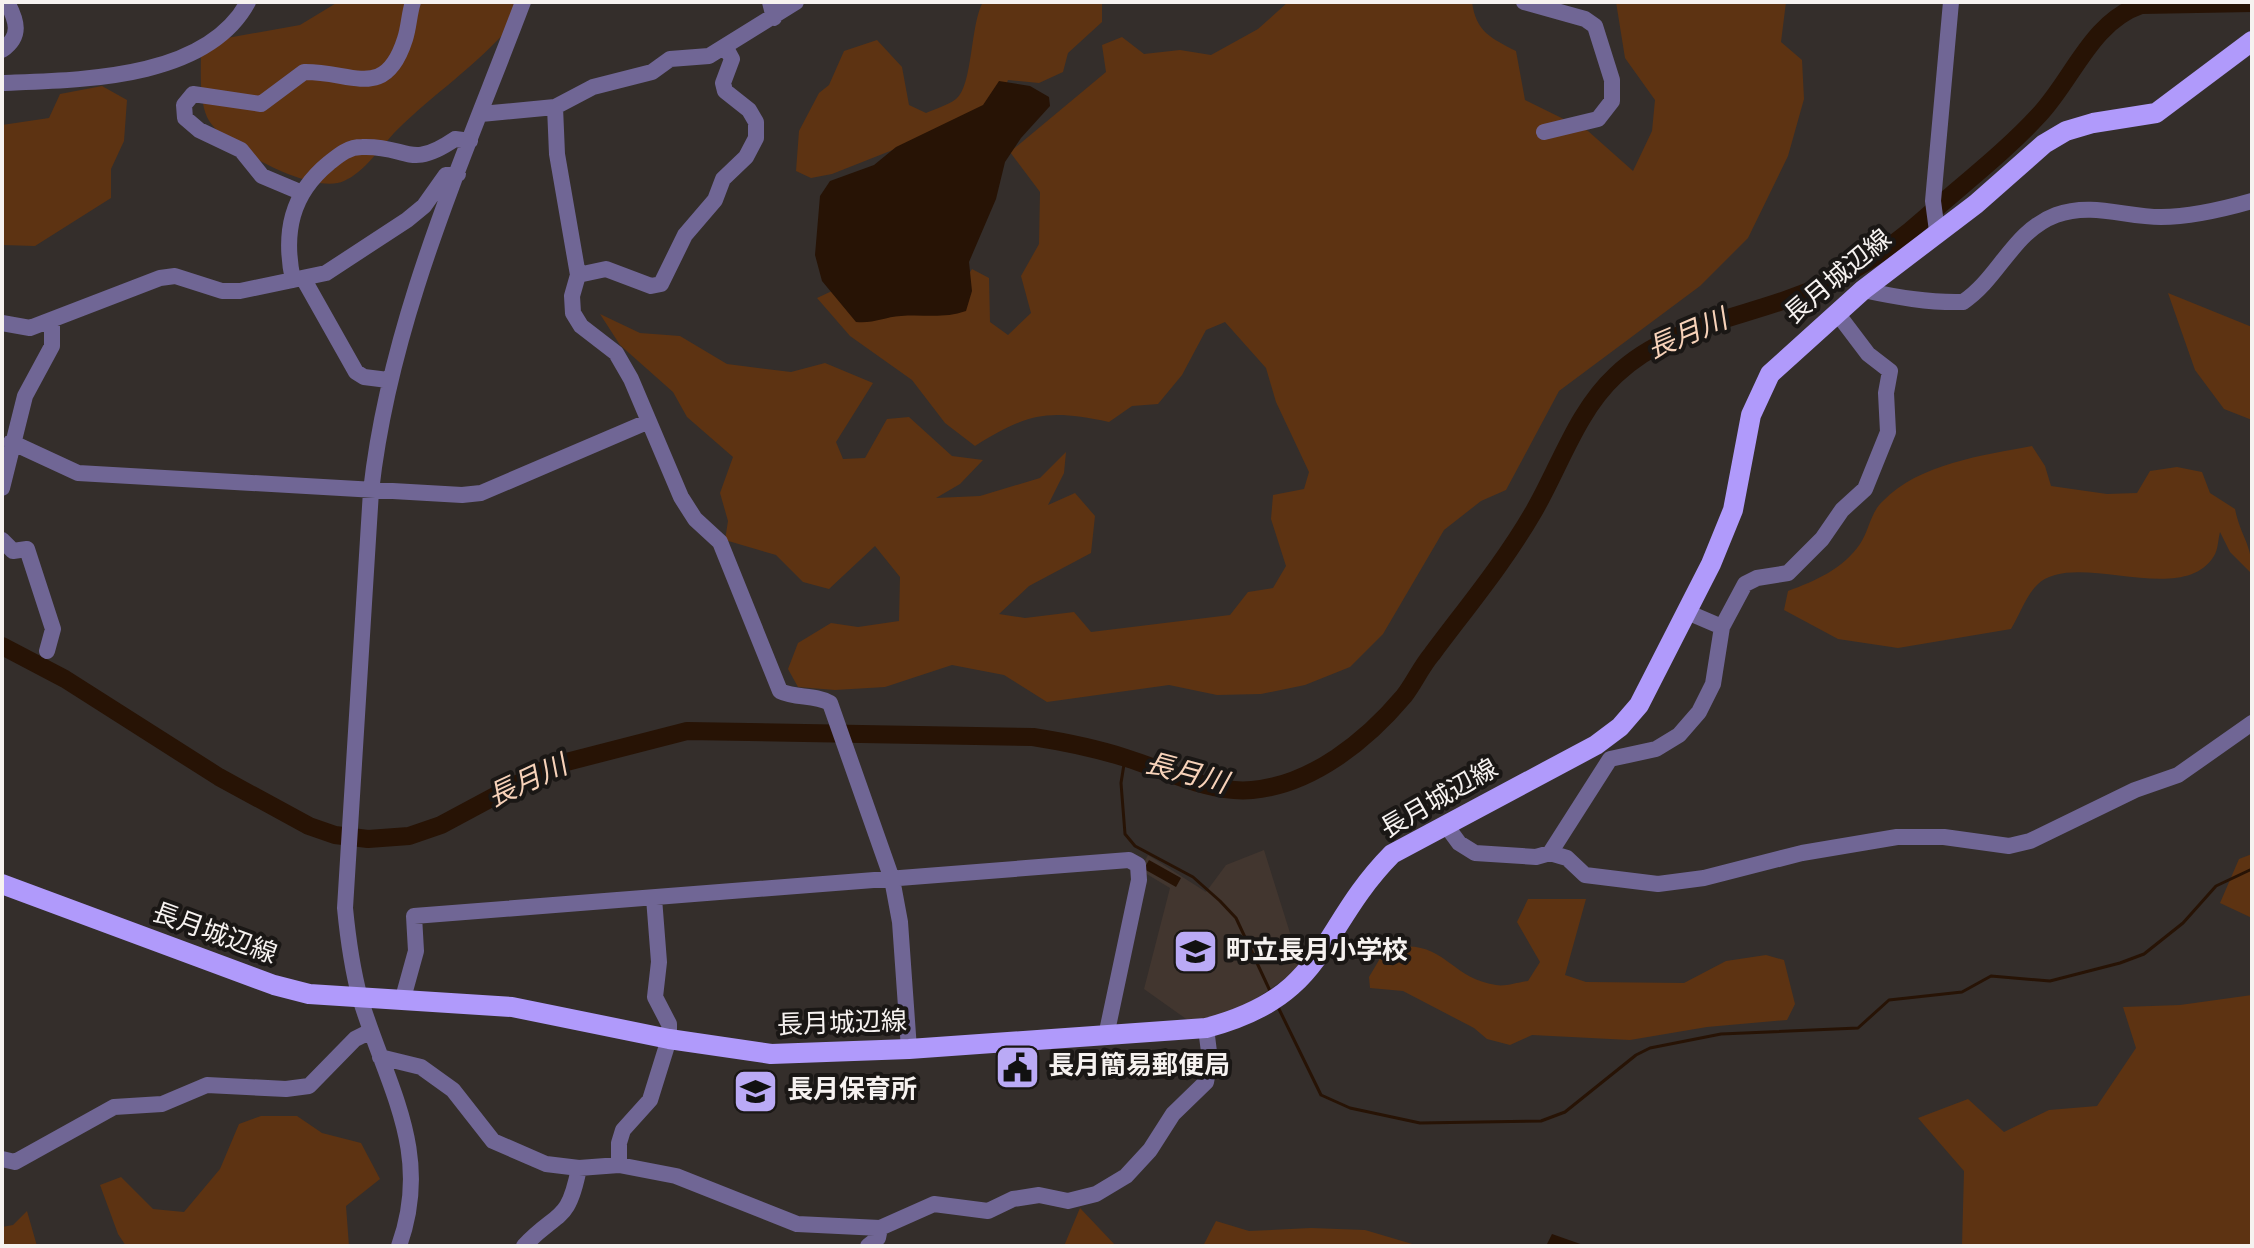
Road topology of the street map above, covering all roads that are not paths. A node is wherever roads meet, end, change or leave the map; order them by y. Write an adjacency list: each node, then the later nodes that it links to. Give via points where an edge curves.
1 (7, 2): 11 (street, via 17,32)
2 (248, 2): 12 (street, via 223,36 170,62)
3 (413, 2): 18 (street, via 398,58 375,80 304,72 261,104 193,94 184,105 185,118 199,130 241,150 262,176)
4 (523, 2): 14 (street)
5 (796, 2): 8 (street)
6 (1524, 2): 15 (street, via 1595,26 1612,80 1612,101 1598,119)
7 (1951, 2): 20 (street, via 1933,201)
8 (772, 10): 10 (street)
9 (2252, 41): 20 (main road, 長月城辺線, via 2156,113 2066,131 2044,144)
10 (726, 48): 13 (street, via 709,56 670,59 652,72 593,87); 21 (street, via 732,59 725,91 756,122 756,138 746,157 723,179 715,200 685,235 661,284 651,286 606,269)
11 (2, 50)
12 (2, 83)
13 (555, 107): 14 (street); 21 (street, via 557,154)
14 (481, 114): 16 (street)
15 (1544, 132)
16 (470, 141): 17 (street); 18 (street, via 455,139 433,154 413,157 360,147 344,151)
17 (458, 174): 22 (street, via 446,175 424,206 381,238 326,273); 27 (street)
18 (300, 192): 22 (street, via 288,254)
19 (2252, 201): 23 (street, via 2158,217 2119,210 2056,215 2004,255 1982,289 1963,302)
20 (1937, 231): 23 (main road, 長月城辺線)
21 (578, 275): 28 (street, via 573,313 581,326 616,353)
22 (298, 279): 25 (street, via 222,291 175,276 160,278); 27 (street, via 356,372)
23 (1863, 290): 24 (main road, 長月城辺線)
24 (1837, 313): 33 (main road, 長月城辺線, via 1788,354 1759,391 1733,510); 34 (street, via 1868,354 1890,371 1888,432 1865,489 1788,573 1745,584)
25 (52, 322): 26 (street, via 30,328); 29 (street, via 52,346 25,396)
26 (2, 323)
27 (388, 380): 31 (street)
28 (647, 422): 31 (street, via 481,493); 39 (street, via 681,497 720,542 780,691 819,696 830,703)
29 (11, 442): 30 (street); 31 (street, via 78,473)
30 (2, 488)
31 (371, 491): 42 (street, via 345,908)
32 (2, 540): 35 (street, via 13,551 27,549 53,629)
33 (1687, 612): 34 (street); 37 (main road, 長月城辺線, via 1655,678 1620,727 1596,745)
34 (1722, 627): 38 (street, via 1715,675 1699,712 1679,735 1656,749 1610,759)
35 (47, 651)
36 (2252, 723): 38 (street, via 2178,775 2009,846 1897,837 1658,884 1585,875 1567,858)
37 (1445, 824): 38 (street, via 1475,853); 44 (main road, 長月城辺線, via 1392,854 1372,874 1317,961 1282,996 1251,1014)
38 (1550, 853)
39 (892, 879): 41 (street); 46 (street, via 1129,860 1138,865); 48 (street)
40 (2, 884): 42 (main road, 長月城辺線, via 274,985 309,994)
41 (654, 898): 43 (street, via 414,916 416,951); 47 (street, via 659,962 655,997 669,1024)
42 (360, 997): 43 (main road, 長月城辺線); 45 (street)
43 (403, 998): 47 (main road, 長月城辺線, via 512,1007)
44 (1206, 1028): 46 (main road, 長月城辺線); 53 (street, via 1206,1082 1116,1182 1068,1201 1039,1195 988,1211 934,1204)
45 (371, 1031): 49 (street); 50 (street, via 355,1039 309,1086 207,1085 162,1104 114,1107 15,1162)
46 (1106, 1036): 48 (main road, 長月城辺線)
47 (669, 1039): 48 (main road, 長月城辺線, via 771,1054); 51 (street, via 650,1100 623,1130)
48 (909, 1049)
49 (380, 1057): 52 (street, via 411,1062 453,1090 493,1141 546,1164); 54 (street, via 413,1162 411,1201)
50 (2, 1159)
51 (619, 1165): 52 (street); 53 (street, via 676,1176 797,1224)
52 (579, 1168): 55 (street, via 567,1210)
53 (880, 1228): 56 (street)
54 (399, 1246)
55 (524, 1246)
56 (868, 1246)

